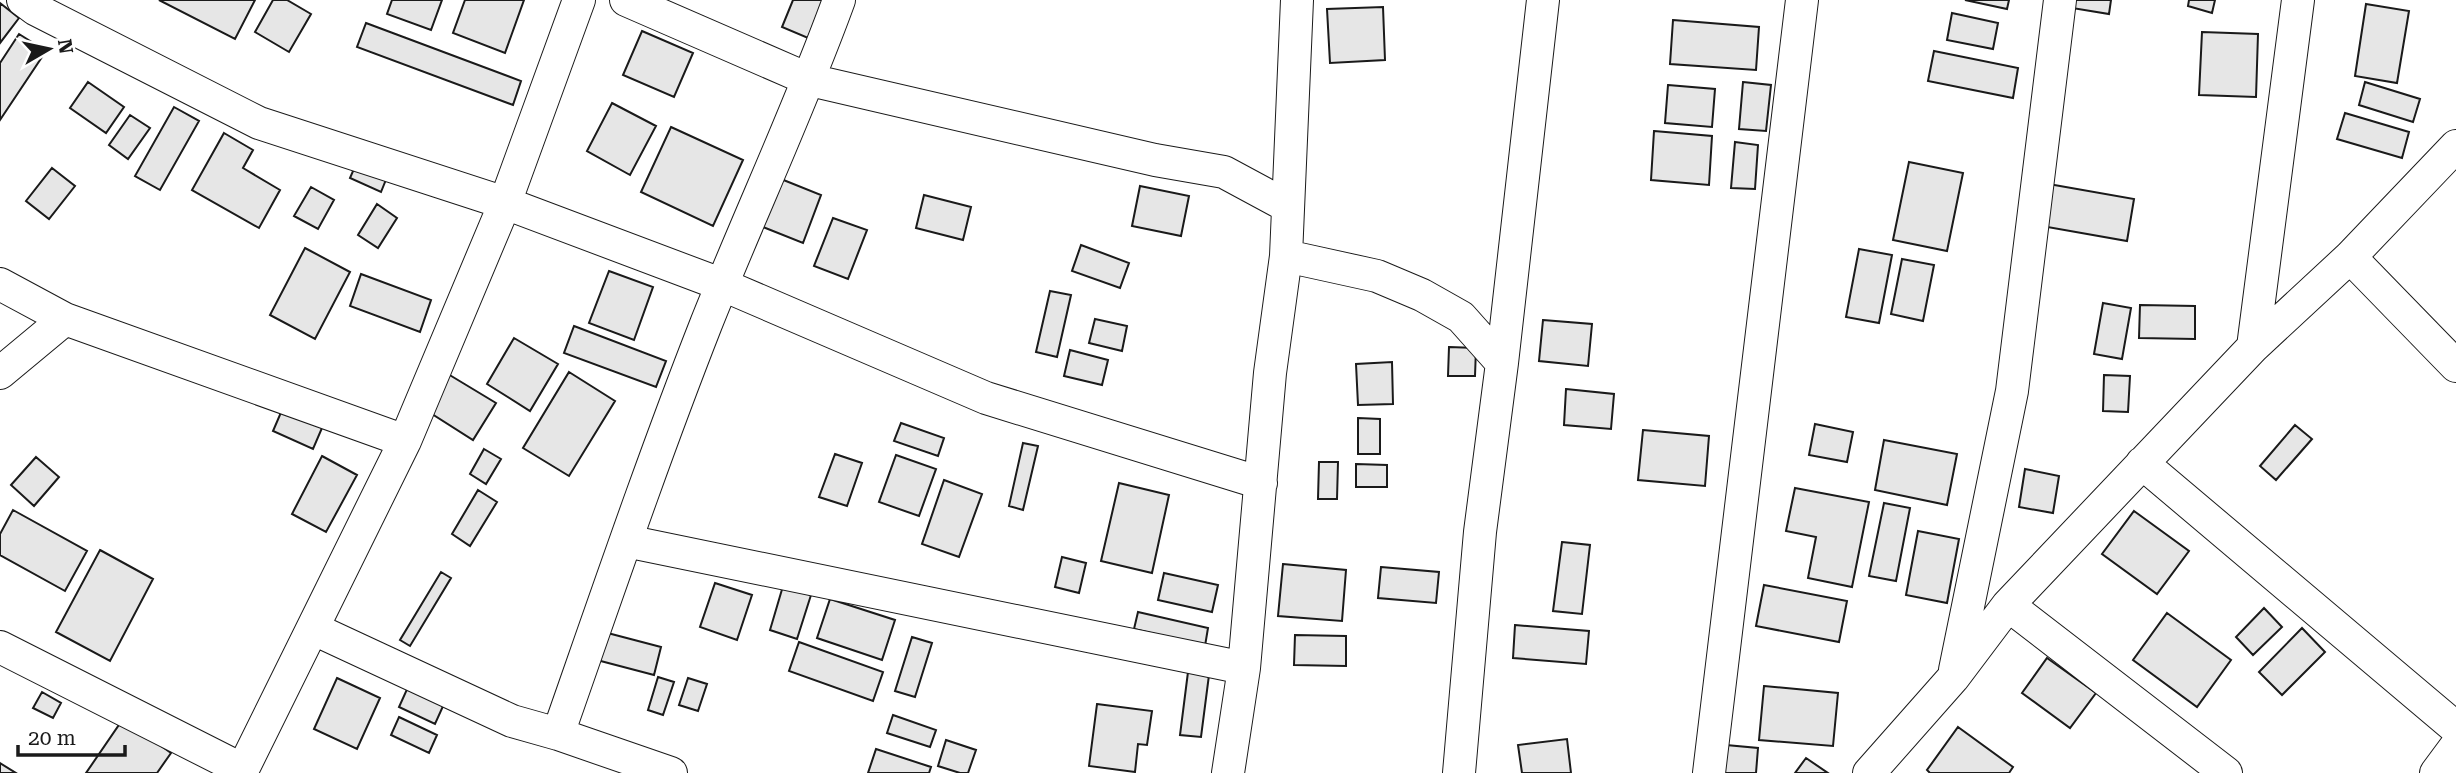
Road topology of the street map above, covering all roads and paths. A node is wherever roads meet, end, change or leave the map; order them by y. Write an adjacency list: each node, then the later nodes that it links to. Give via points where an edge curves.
1 (23, 0): 12 (street, via 259,123)
2 (579, 0): 12 (street)
3 (626, 0): 10 (street)
4 (839, 0): 10 (street)
5 (1297, 0): 13 (street)
6 (1543, 0): 20 (street)
7 (1802, 0): 39 (street)
8 (2060, 0): 31 (street, via 2012,391)
9 (2298, 0): 19 (street)
10 (810, 80): 13 (street, via 1224,172); 17 (street)
11 (2456, 146): 15 (street)
12 (505, 203): 17 (street); 23 (street)
13 (1287, 206): 14 (street)
14 (1286, 256): 20 (street, via 1377,276 1422,295 1461,317); 25 (street)
15 (2350, 257): 19 (street); 21 (street)
16 (0, 284): 18 (street)
17 (723, 285): 25 (street, via 986,398); 26 (street)
18 (65, 319): 22 (street); 23 (street)
19 (2253, 347): 24 (street)
20 (1502, 363): 38 (street, via 1480,532)
21 (2456, 366)
22 (0, 373)
23 (405, 441): 28 (street)
24 (2142, 463): 27 (street); 32 (street)
25 (1261, 483): 30 (street)
26 (625, 541): 30 (street); 33 (street)
27 (2008, 605): 31 (street); 41 (street)
28 (314, 629): 33 (street, via 512,721); 35 (street)
29 (0, 647): 35 (street)
30 (1244, 668): 37 (street)
31 (1953, 678): 40 (street)
32 (2456, 728)
33 (558, 734): 36 (street)
34 (2456, 746): 42 (street)
35 (242, 771)
36 (671, 773)
37 (1228, 773)
38 (1459, 773)
39 (1709, 773)
40 (1869, 773)
41 (2226, 773)
42 (2436, 773)

